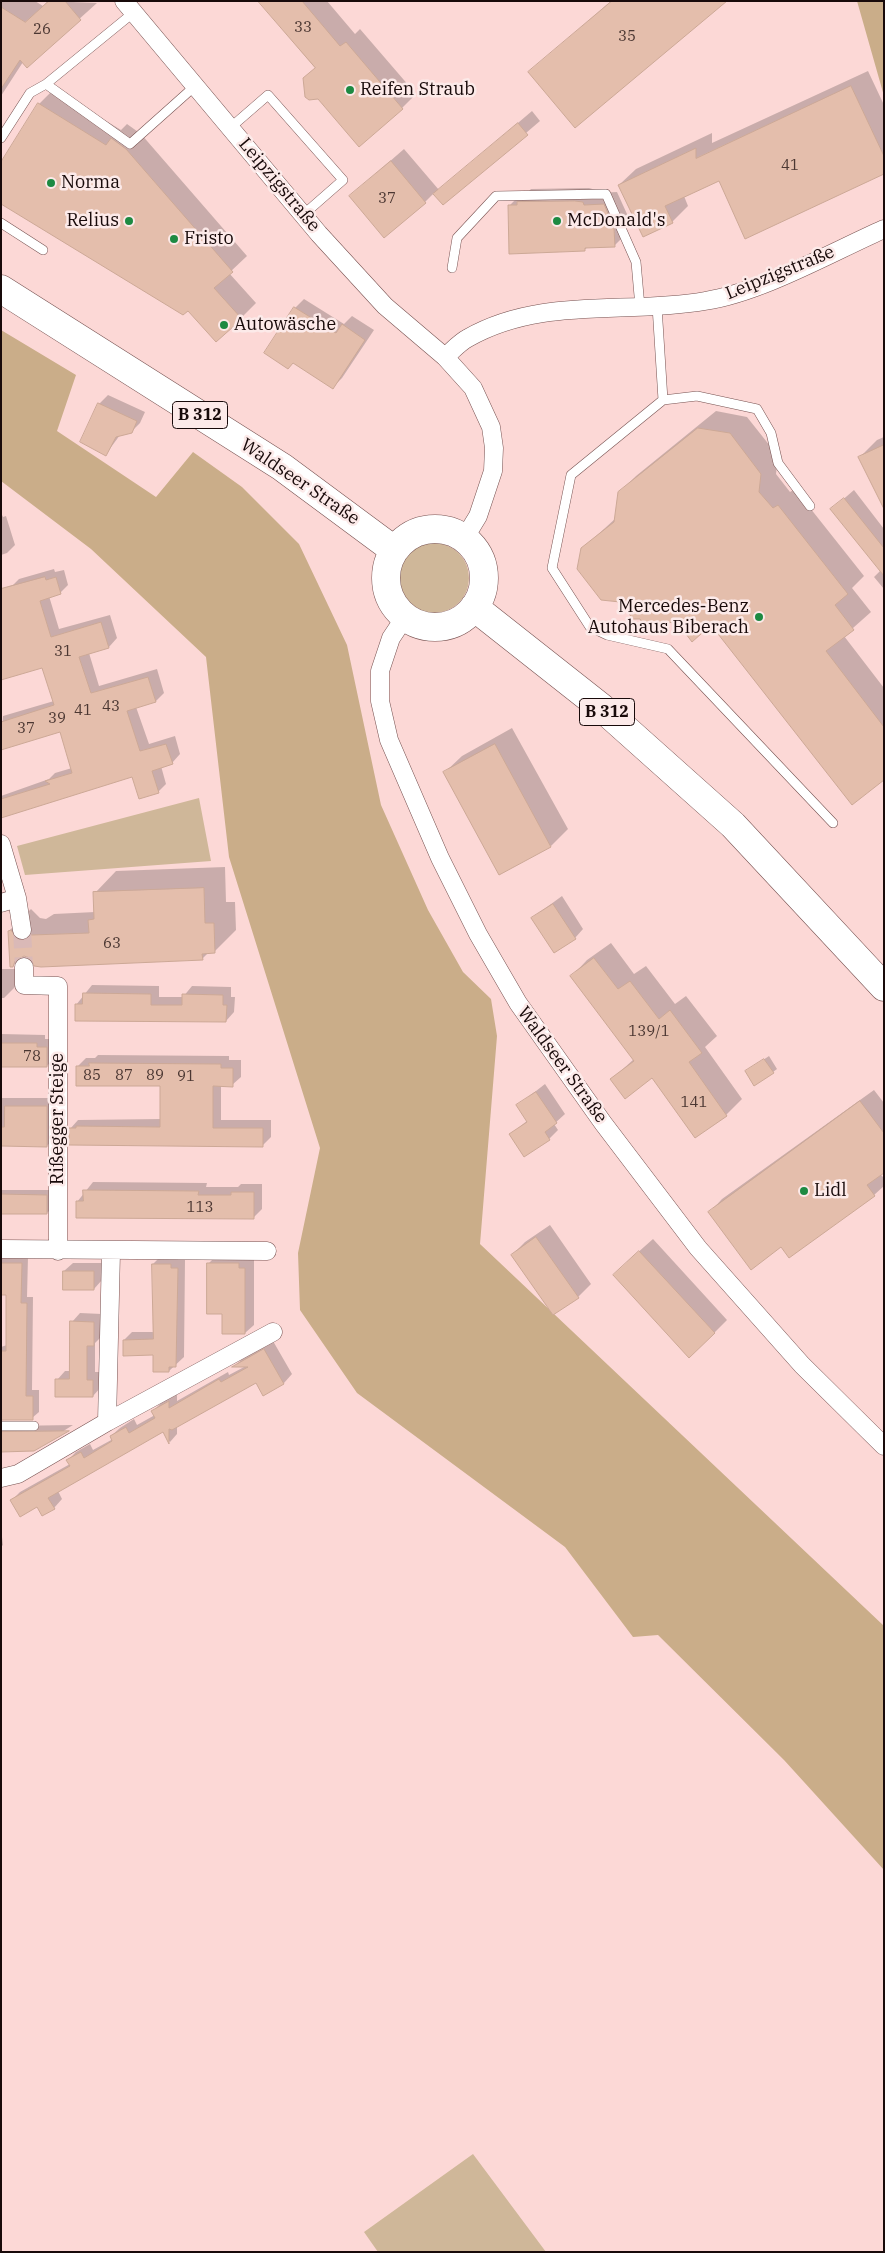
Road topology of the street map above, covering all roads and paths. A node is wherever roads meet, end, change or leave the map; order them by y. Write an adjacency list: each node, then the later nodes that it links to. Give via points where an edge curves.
1 (129, 7): 2 (lane); 3 (street, Leipzigstraße)
2 (46, 84): 3 (lane, via 130,144); 5 (lane, via 30,92)
3 (195, 86): 4 (street, Leipzigstraße)
4 (230, 128): 6 (street, Leipzigstraße); 6 (lane, via 268,95 343,180)
5 (1, 138)
6 (304, 215): 14 (street, Leipzigstraße, via 385,306)
7 (1, 223): 9 (lane)
8 (884, 229): 12 (street, Leipzigstraße, via 742,293)
9 (43, 250)
10 (452, 268): 13 (lane, via 457,238 496,196 606,194 636,262)
11 (1, 289): 18 (main road, Waldseer Straße / B 312, via 282,468)
12 (657, 306): 13 (street, Leipzigstraße); 15 (lane)
13 (640, 307): 14 (street, Leipzigstraße, via 570,309 516,317 467,338)
14 (445, 358): 17 (street, Leipzigstraße, via 473,388 491,427 494,448 488,490)
15 (663, 400): 16 (lane, via 697,396 756,409 771,432 778,463); 21 (lane, via 571,475 552,568 590,627 607,635 668,649)
16 (810, 506)
17 (464, 539): 18 (main road, via 452,532 436,529 420,531 406,538); 19 (main road, via 477,553 483,568 484,584)
18 (394, 550): 20 (main road, via 387,564 385,580 388,596)
19 (474, 607): 20 (main road, via 456,623 441,628 425,627); 26 (main road, B 312, via 602,708 733,825)
20 (405, 617): 35 (street, Waldseer Straße, via 391,638 380,670 380,701 389,740 440,858 478,934 518,1003 603,1123 698,1248 802,1365)
21 (833, 823)
22 (1, 844): 23 (street)
23 (9, 901): 24 (street)
24 (22, 930)
25 (24, 966): 28 (street, Rißegger Steige, via 24,986 58,986)
26 (884, 987)
27 (1, 1249): 28 (street)
28 (58, 1251): 30 (street)
29 (267, 1251): 30 (street)
30 (111, 1252): 32 (street)
31 (273, 1332): 32 (street)
32 (108, 1422): 36 (street, via 18,1474)
33 (1, 1426): 34 (lane)
34 (34, 1426)
35 (884, 1446)
36 (1, 1478)

